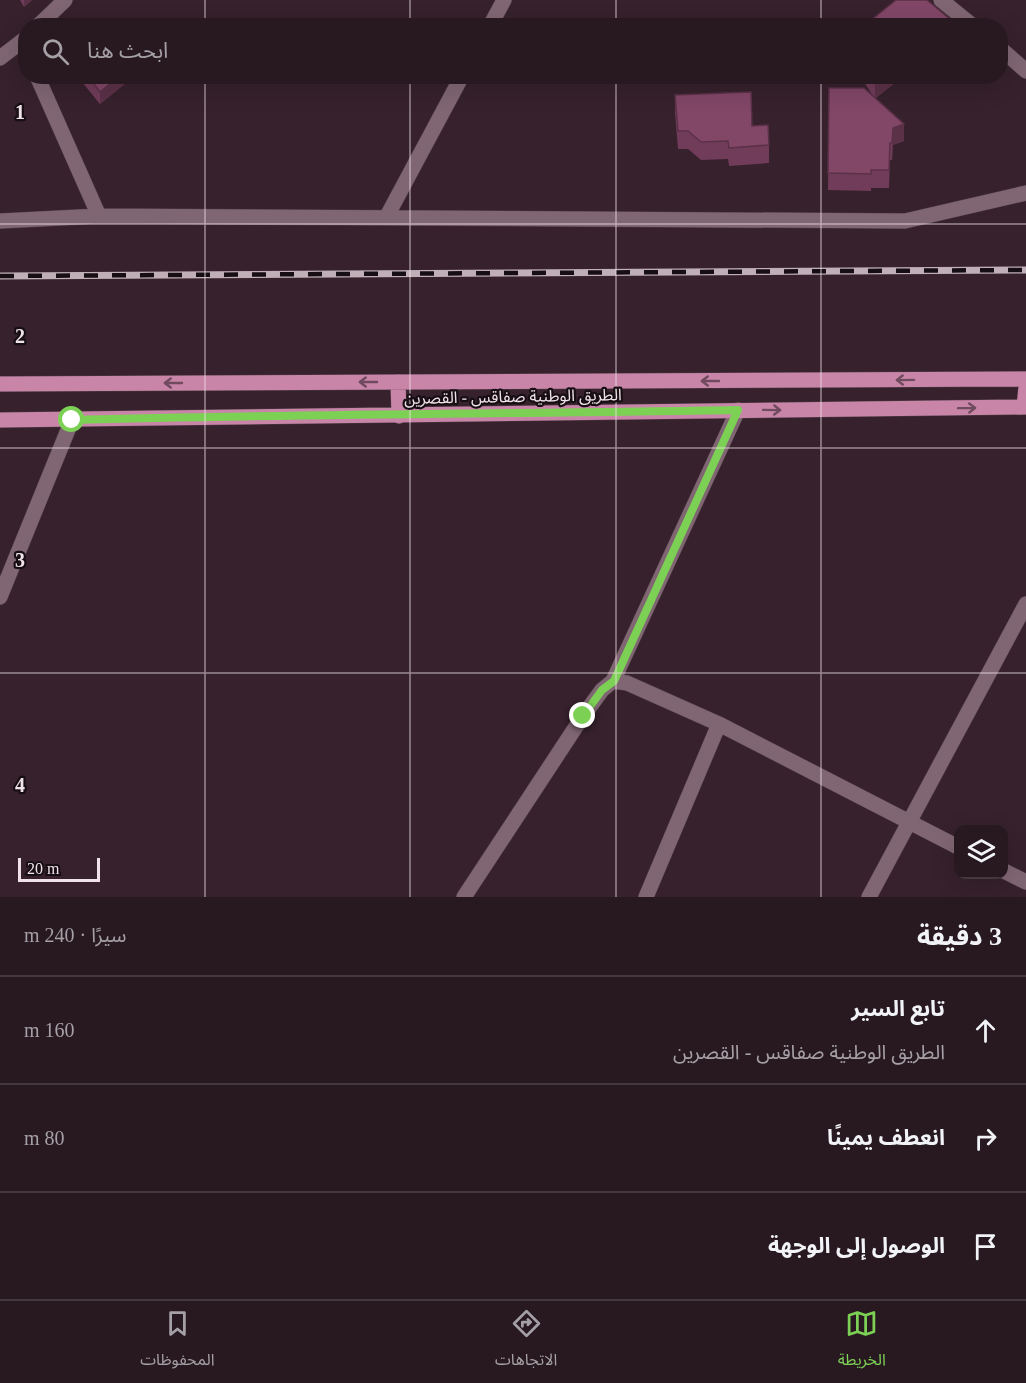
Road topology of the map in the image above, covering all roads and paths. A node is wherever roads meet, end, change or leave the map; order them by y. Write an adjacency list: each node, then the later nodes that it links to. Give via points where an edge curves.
1 (65, 0): 4 (street)
2 (504, 0): 5 (street)
3 (951, 3): 6 (street)
4 (46, 18)
5 (494, 18)
6 (965, 18)
7 (18, 48): 9 (street)
8 (1008, 55): 10 (street)
9 (0, 58)
10 (1026, 71)
11 (41, 84): 14 (street)
12 (458, 84): 15 (street)
13 (1026, 193): 15 (street, via 905,221)
14 (99, 216): 15 (street); 16 (street)
15 (386, 218)
16 (0, 221)
17 (1026, 379): 18 (main road, الطريق الوطنية صفاقس - القصرين, one-way to 18)
18 (398, 382): 19 (main road, الطريق الوطنية صفاقس - القصرين, one-way to 19); 23 (main road)
19 (0, 384)
20 (1026, 387): 21 (main road)
21 (1025, 407): 22 (main road, الطريق الوطنية صفاقس - القصرين, one-way to 21)
22 (738, 410): 23 (main road, الطريق الوطنية صفاقس - القصرين); 28 (street)
23 (399, 416): 25 (main road, الطريق الوطنية صفاقس - القصرين, via 278,414)
24 (0, 420): 25 (main road, الطريق الوطنية صفاقس - القصرين)
25 (72, 420): 26 (street)
26 (0, 597)
27 (1026, 604): 30 (street)
28 (614, 681): 29 (street, via 627,683); 34 (street, via 602,690 583,716)
29 (719, 724): 30 (street); 35 (street)
30 (909, 822): 31 (street); 36 (street)
31 (954, 846)
32 (1008, 873): 33 (street)
33 (1026, 882)
34 (464, 897)
35 (646, 897)
36 (869, 897)

